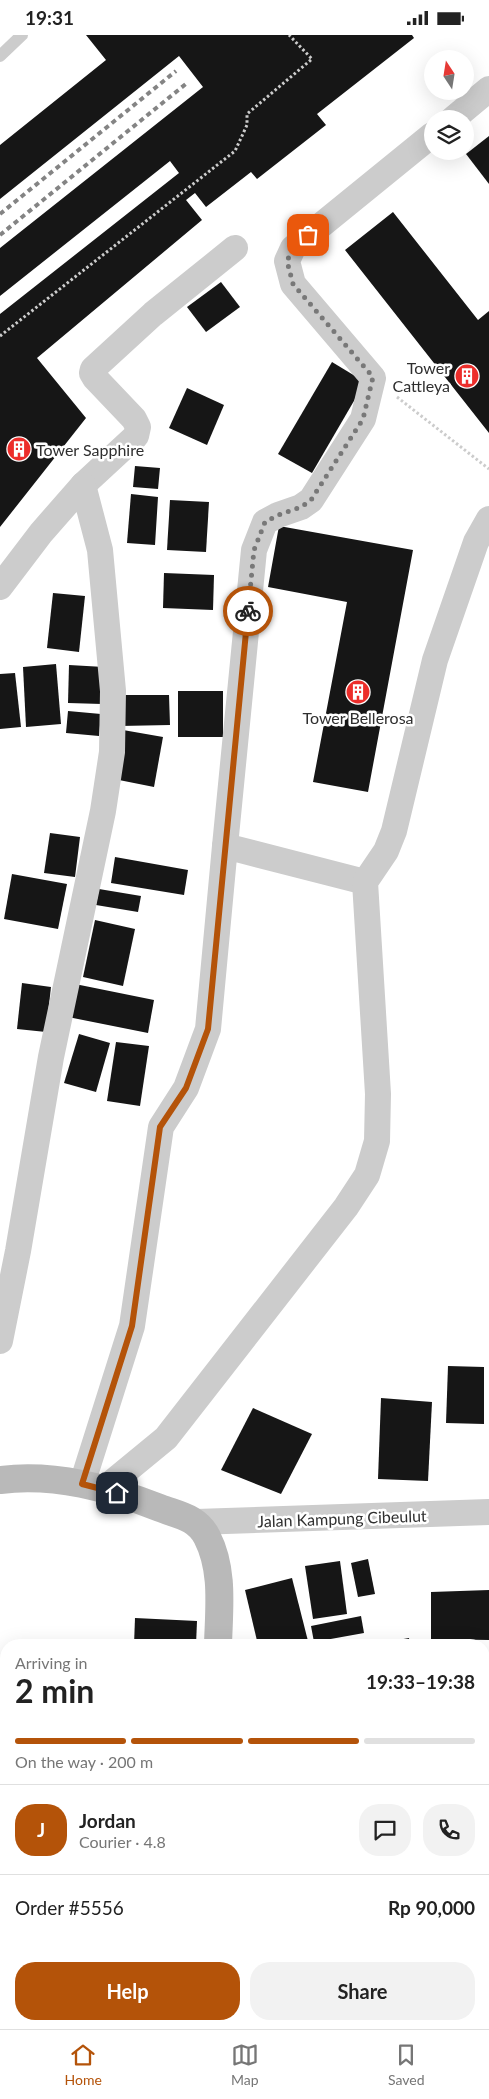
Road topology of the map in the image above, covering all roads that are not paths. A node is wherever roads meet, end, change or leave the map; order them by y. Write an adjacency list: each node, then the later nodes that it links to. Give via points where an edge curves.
1 (22, 35): 2 (lane)
2 (0, 56)
3 (489, 89): 4 (street)
4 (464, 110)
5 (424, 142): 10 (street, via 293,248 287,261 293,284 373,377 363,419 311,500 265,522 254,550)
6 (235, 248): 7 (street, via 153,314 93,369 95,378 138,427 136,436)
7 (83, 485): 9 (street); 12 (street, via 96,531 102,574 113,691 112,752 104,811 52,1057)
8 (489, 519): 11 (street, via 476,542 434,660 394,831 386,851)
9 (0, 587)
10 (225, 846): 11 (street); 14 (street, via 208,1029 186,1088 160,1127 132,1326)
11 (365, 882): 14 (street, via 378,1094 377,1141 366,1175 346,1207 166,1438)
12 (0, 1341)
13 (0, 1479): 14 (street, via 32,1477)
14 (93, 1487): 16 (street, via 180,1514)
15 (489, 1512): 16 (street, Jalan Kampung Cibeulut)
16 (196, 1523): 17 (street, via 206,1536 216,1560 220,1585)
17 (218, 1639)

